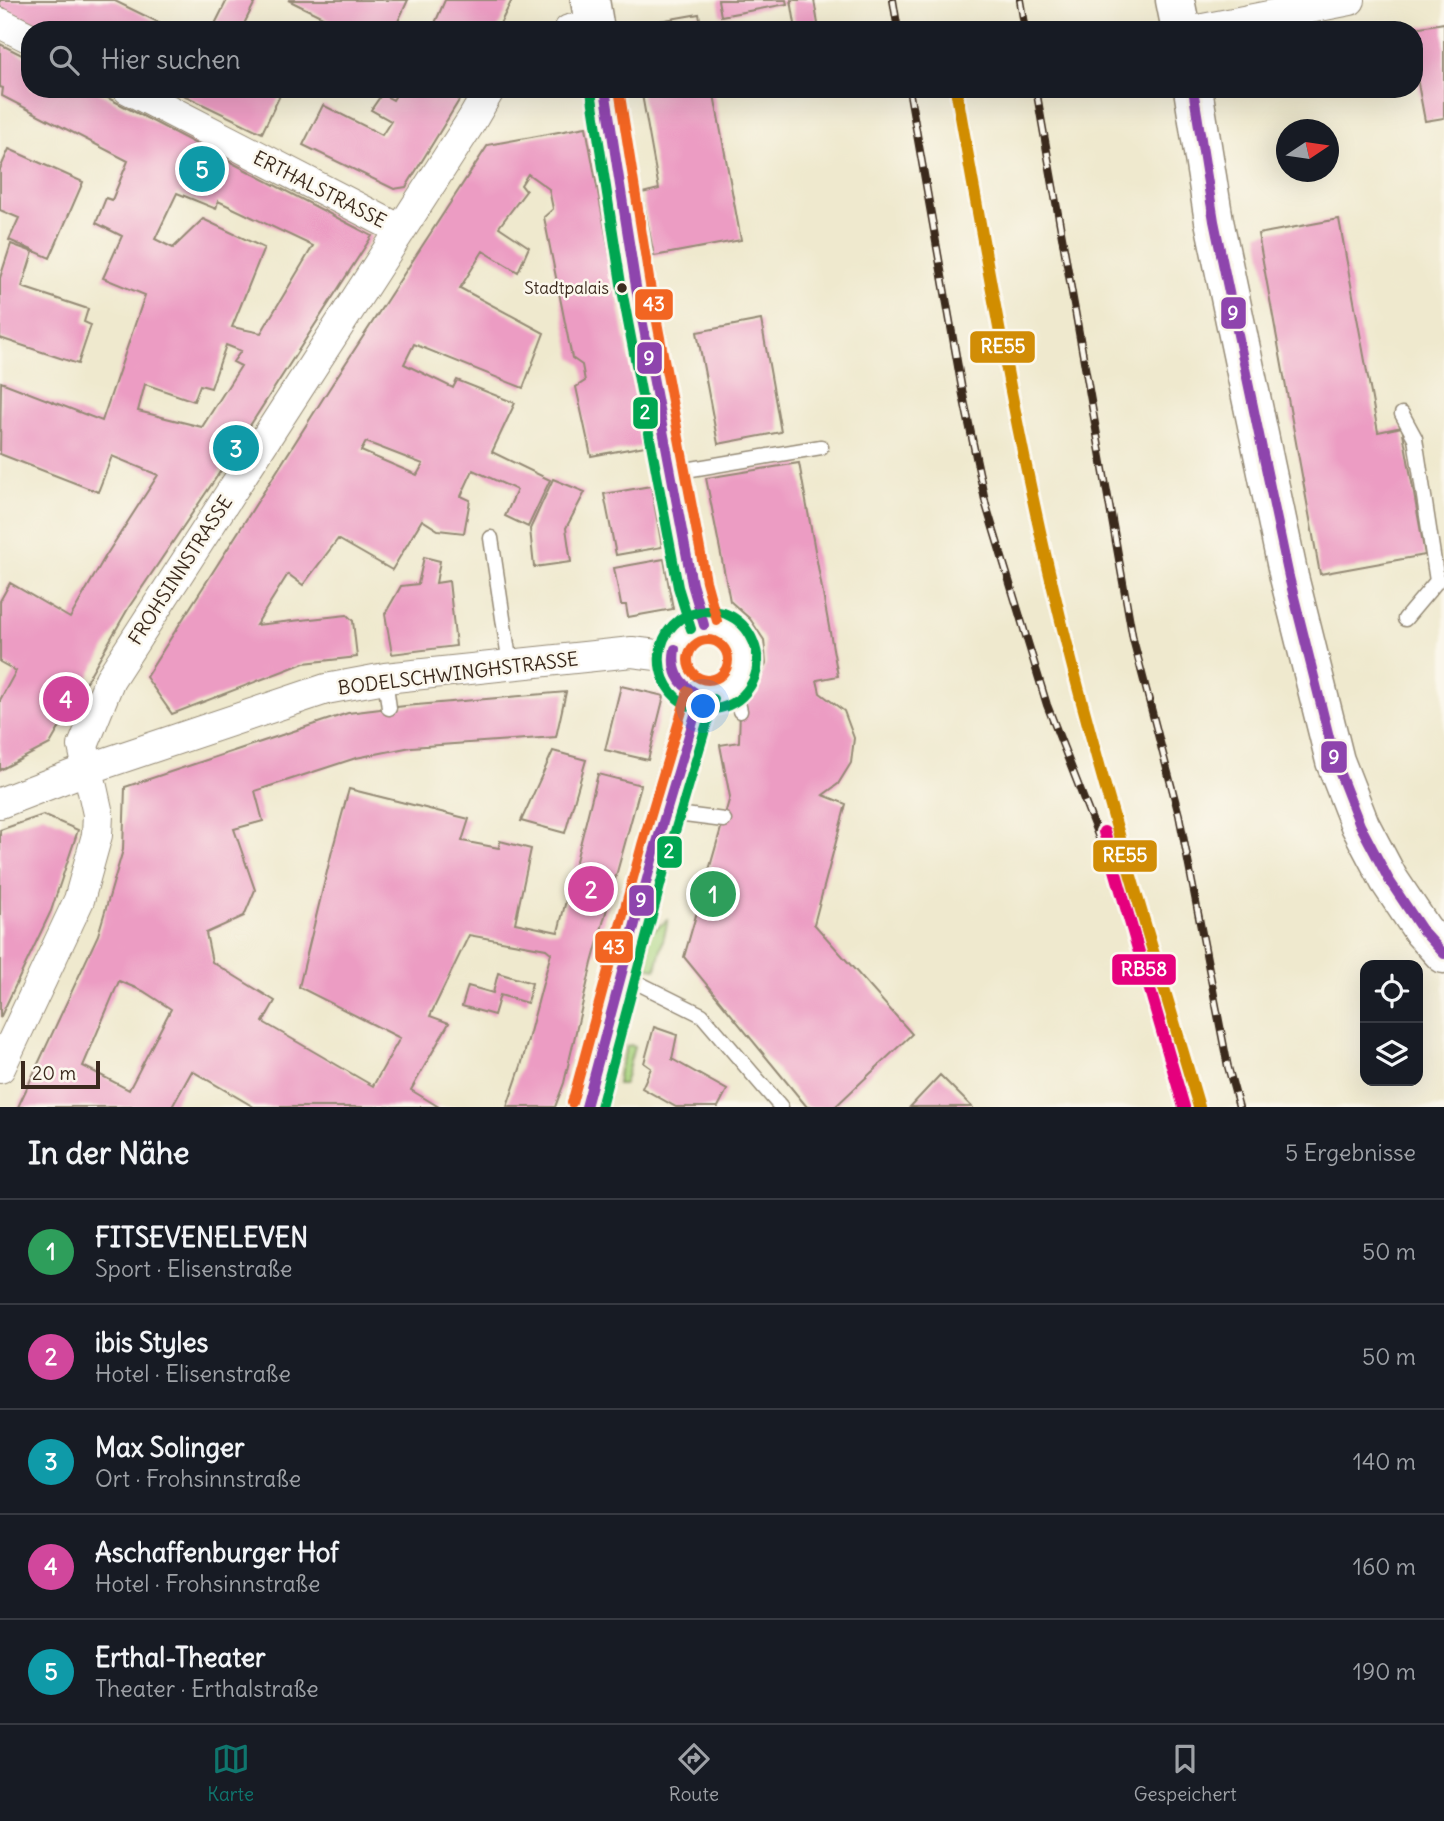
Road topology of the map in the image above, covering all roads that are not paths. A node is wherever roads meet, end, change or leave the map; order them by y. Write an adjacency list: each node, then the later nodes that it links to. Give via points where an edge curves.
1 (1175, 0): 3 (street)
2 (1350, 0): 4 (street)
3 (1179, 21)
4 (1244, 21)
5 (0, 23): 6 (street)
6 (21, 34)
7 (145, 98): 11 (street, ERTHALSTRASSE)
8 (485, 98): 11 (street, FROHSINNSTRASSE)
9 (606, 98): 14 (street)
10 (1194, 98): 27 (street, via 1214,221 1335,761 1360,825 1389,880)
11 (401, 230): 23 (street, FROHSINNSTRASSE, via 110,678 83,746)
12 (1402, 414): 16 (lane, via 1415,438 1437,581)
13 (821, 447): 14 (lane)
14 (671, 472): 17 (street)
15 (491, 538): 19 (lane)
16 (1405, 620)
17 (704, 625): 18 (street, via 682,635); 21 (street, via 721,627 735,637 743,652 742,670)
18 (673, 657): 19 (street, BODELSCHWINGHSTRASSE, via 632,652); 21 (street, via 675,674 692,692)
19 (510, 665): 20 (street, BODELSCHWINGHSTRASSE)
20 (385, 678): 22 (lane); 23 (street, BODELSCHWINGHSTRASSE, via 326,689)
21 (725, 697): 25 (street)
22 (389, 708)
23 (88, 769): 24 (street); 29 (street, FROHSINNSTRASSE, via 98,814 97,835 79,900)
24 (0, 803)
25 (678, 814): 26 (lane); 28 (street)
26 (724, 820)
27 (1444, 954)
28 (622, 975): 30 (street); 31 (lane, via 702,1015)
29 (0, 1068)
30 (586, 1107)
31 (781, 1107)

